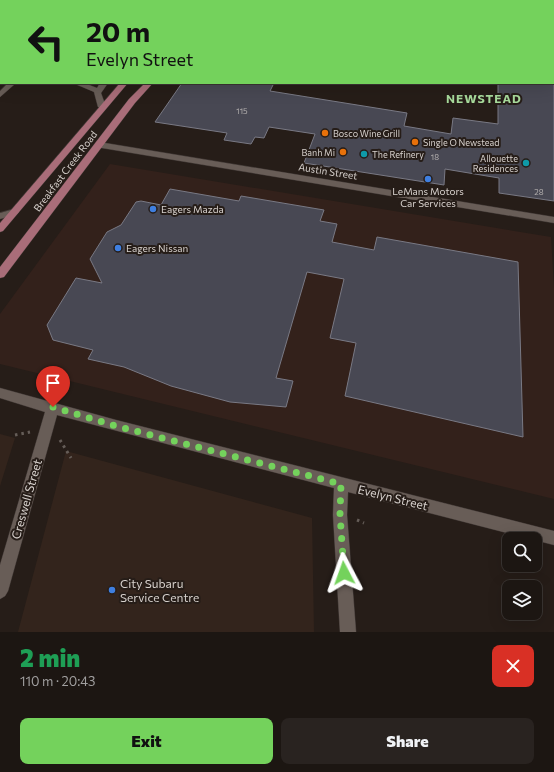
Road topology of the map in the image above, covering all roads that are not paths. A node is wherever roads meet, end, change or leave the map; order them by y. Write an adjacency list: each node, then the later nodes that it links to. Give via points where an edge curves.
1 (11, 84): 7 (street)
2 (80, 84): 6 (street)
3 (103, 84): 6 (street)
4 (123, 84): 8 (main road, Breakfast Creek Road)
5 (147, 84): 9 (main road, Breakfast Creek Road)
6 (99, 91): 8 (street)
7 (0, 95)
8 (102, 107): 10 (main road, Breakfast Creek Road)
9 (99, 145): 12 (street, Austin Street); 14 (main road, Breakfast Creek Road)
10 (14, 212): 11 (street); 13 (main road, Breakfast Creek Road)
11 (0, 216)
12 (554, 220)
13 (0, 229)
14 (0, 274)
15 (0, 393): 16 (street, Evelyn Street)
16 (53, 407): 17 (street, Evelyn Street, via 116,426); 19 (street, Creswell Street)
17 (341, 484): 18 (street, Evelyn Street); 20 (street, via 340,514)
18 (554, 538)
19 (0, 590)
20 (348, 632)

